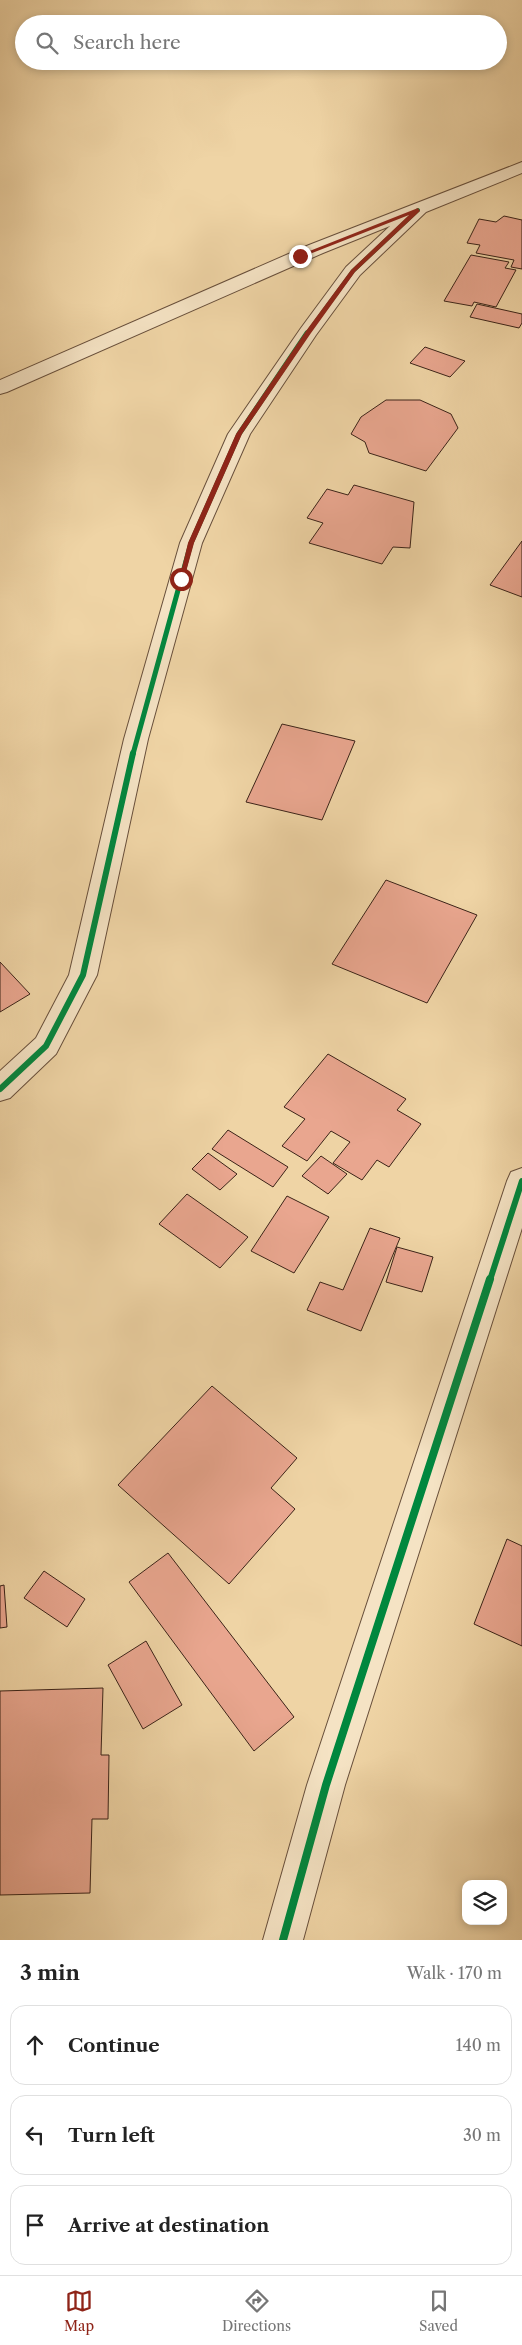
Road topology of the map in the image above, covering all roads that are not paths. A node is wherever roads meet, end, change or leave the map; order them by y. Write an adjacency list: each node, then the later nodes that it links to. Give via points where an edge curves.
1 (522, 168): 2 (street)
2 (418, 210): 3 (street, via 316,249); 4 (street, via 353,271 239,434 191,543 136,739 83,975 46,1046)
3 (0, 388)
4 (0, 1089)
5 (522, 1181): 6 (street, via 326,1785)
6 (283, 1940)

